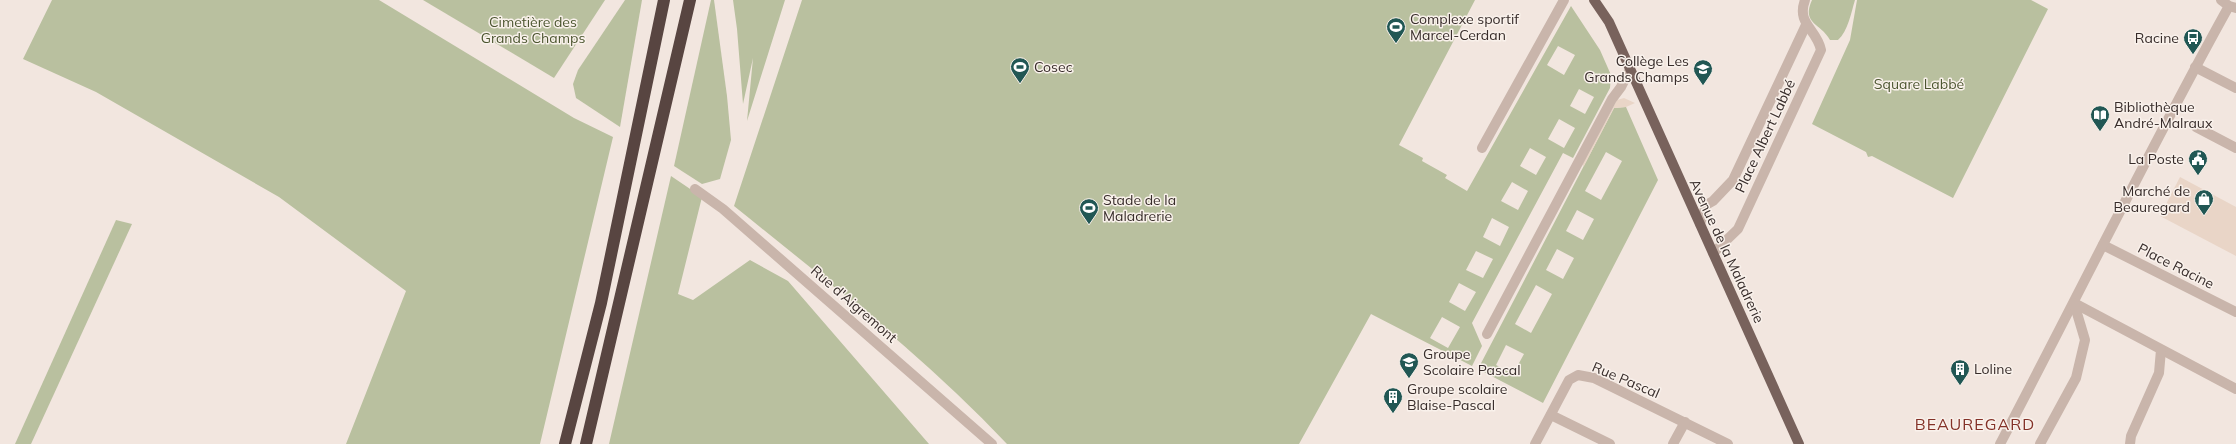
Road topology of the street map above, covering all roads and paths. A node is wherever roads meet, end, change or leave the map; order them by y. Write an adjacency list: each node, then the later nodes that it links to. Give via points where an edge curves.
1 (664, 0): 25 (highway, via 601,303)
2 (690, 0): 26 (highway)
3 (1564, 0): 12 (street)
4 (1594, 0): 9 (main road, Avenue de la Maladrerie, via 1609,22)
5 (1805, 0): 7 (street, via 1802,15)
6 (2229, 4): 8 (street)
7 (1806, 25): 15 (street, Place Albert Labbé, via 1732,180 1706,205); 17 (street, Place Albert Labbé, via 1819,39 1821,50 1738,229)
8 (2195, 67): 10 (street); 16 (street)
9 (1630, 69): 15 (main road, Avenue de la Maladrerie); 20 (street)
10 (2236, 88)
11 (2196, 127): 13 (street)
12 (1482, 148)
13 (2236, 148)
14 (695, 189): 27 (street, Rue d'Aigremont, via 723,208)
15 (1700, 224): 17 (main road, Avenue de la Maladrerie)
16 (2103, 245): 18 (street); 19 (street, Place Racine)
17 (1713, 253): 32 (main road, Avenue de la Maladrerie)
18 (2074, 303): 21 (street); 33 (street); 34 (street, via 2085,340 2076,378)
19 (2236, 312)
20 (1487, 334)
21 (2160, 350): 22 (street); 35 (street, via 2159,373 2131,436)
22 (2236, 388)
23 (1551, 415): 24 (street, Rue Pascal, via 1570,380 1578,375 1594,378); 28 (street, Rue Pascal); 29 (street)
24 (1685, 422): 30 (street); 31 (street, Rue Pascal)
25 (566, 444)
26 (586, 444)
27 (992, 444)
28 (1535, 444)
29 (1610, 444)
30 (1673, 444)
31 (1728, 444)
32 (1799, 444)
33 (2000, 444)
34 (2040, 444)
35 (2130, 444)

